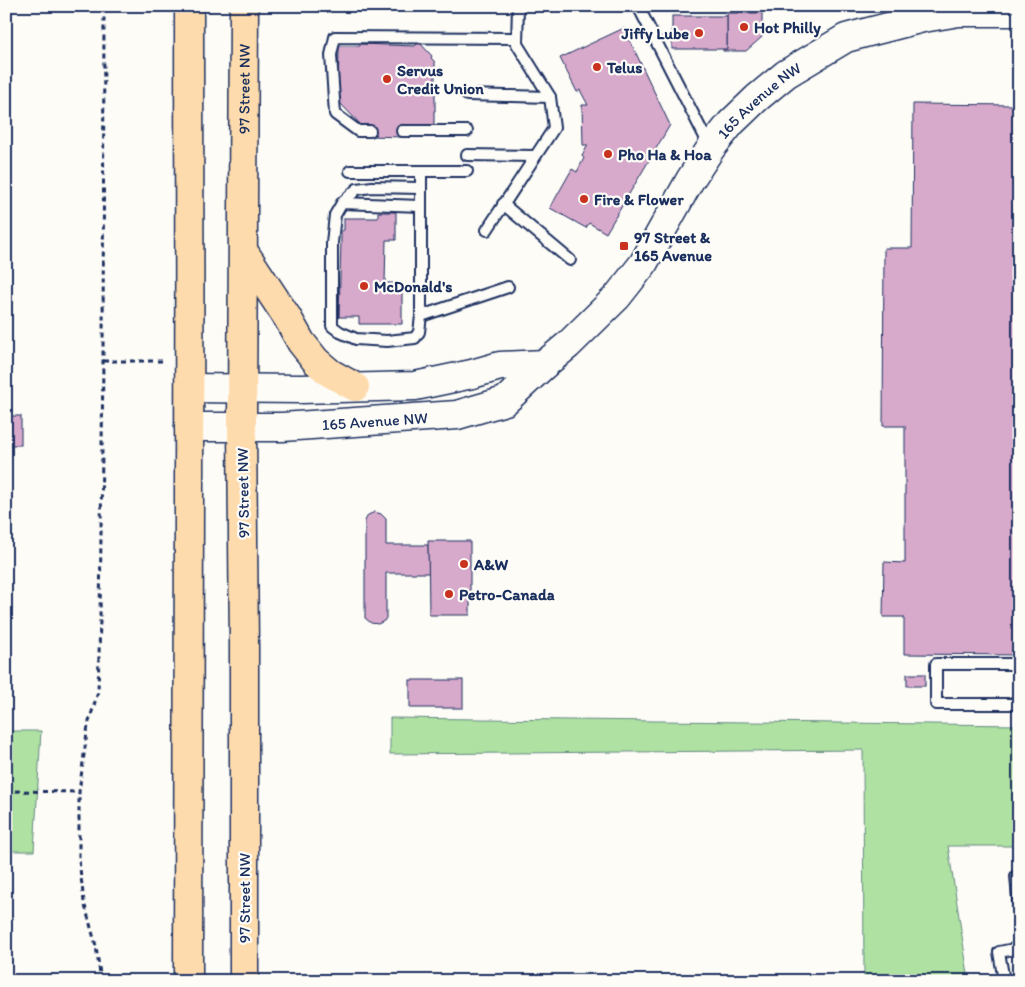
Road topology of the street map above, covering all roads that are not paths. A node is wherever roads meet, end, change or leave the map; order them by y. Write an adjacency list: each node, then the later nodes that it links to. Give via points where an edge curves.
1 (189, 6): 29 (main road)
2 (244, 6): 23 (main road, 97 Street NW)
3 (518, 6): 6 (lane)
4 (638, 6): 12 (lane)
5 (1019, 12): 12 (street, 165 Avenue NW, via 959,12 846,38 786,74 731,123)
6 (517, 38): 8 (lane, via 517,44); 9 (lane, via 334,37 331,55 335,114 358,131)
7 (467, 95): 8 (lane)
8 (550, 97): 14 (lane, via 554,128)
9 (370, 131)
10 (402, 131): 11 (lane)
11 (467, 131)
12 (711, 148): 27 (street, 165 Avenue NW, via 643,264 617,297)
13 (467, 155): 14 (lane)
14 (535, 156): 20 (lane)
15 (350, 171): 16 (lane)
16 (421, 171): 17 (lane); 18 (lane)
17 (467, 171)
18 (420, 188): 19 (lane, via 356,189); 21 (lane)
19 (342, 203): 21 (lane); 26 (lane, via 335,215 332,243 332,326 356,339 387,341 415,338 420,332)
20 (503, 204): 22 (lane); 24 (lane)
21 (420, 206): 26 (lane)
22 (486, 230)
23 (244, 252): 28 (main road, via 301,342 330,373); 30 (main road, 97 Street NW)
24 (570, 260)
25 (508, 287): 26 (lane)
26 (421, 316)
27 (545, 364): 28 (street, 165 Avenue NW, via 500,366 415,386); 32 (street, 165 Avenue NW, via 505,401 457,415)
28 (355, 387): 30 (street, 165 Avenue NW)
29 (190, 388): 30 (street, 165 Avenue NW); 31 (main road)
30 (243, 388): 32 (main road, 97 Street NW)
31 (189, 427): 32 (street, 165 Avenue NW); 38 (main road)
32 (242, 428): 39 (main road, 97 Street NW)
33 (1019, 664): 34 (lane, via 936,664 936,704)
34 (1019, 704)
35 (1019, 876): 36 (lane, via 1016,876)
36 (1019, 911)
37 (1019, 948): 40 (lane, via 999,952)
38 (188, 981)
39 (244, 981)
40 (1004, 981)

